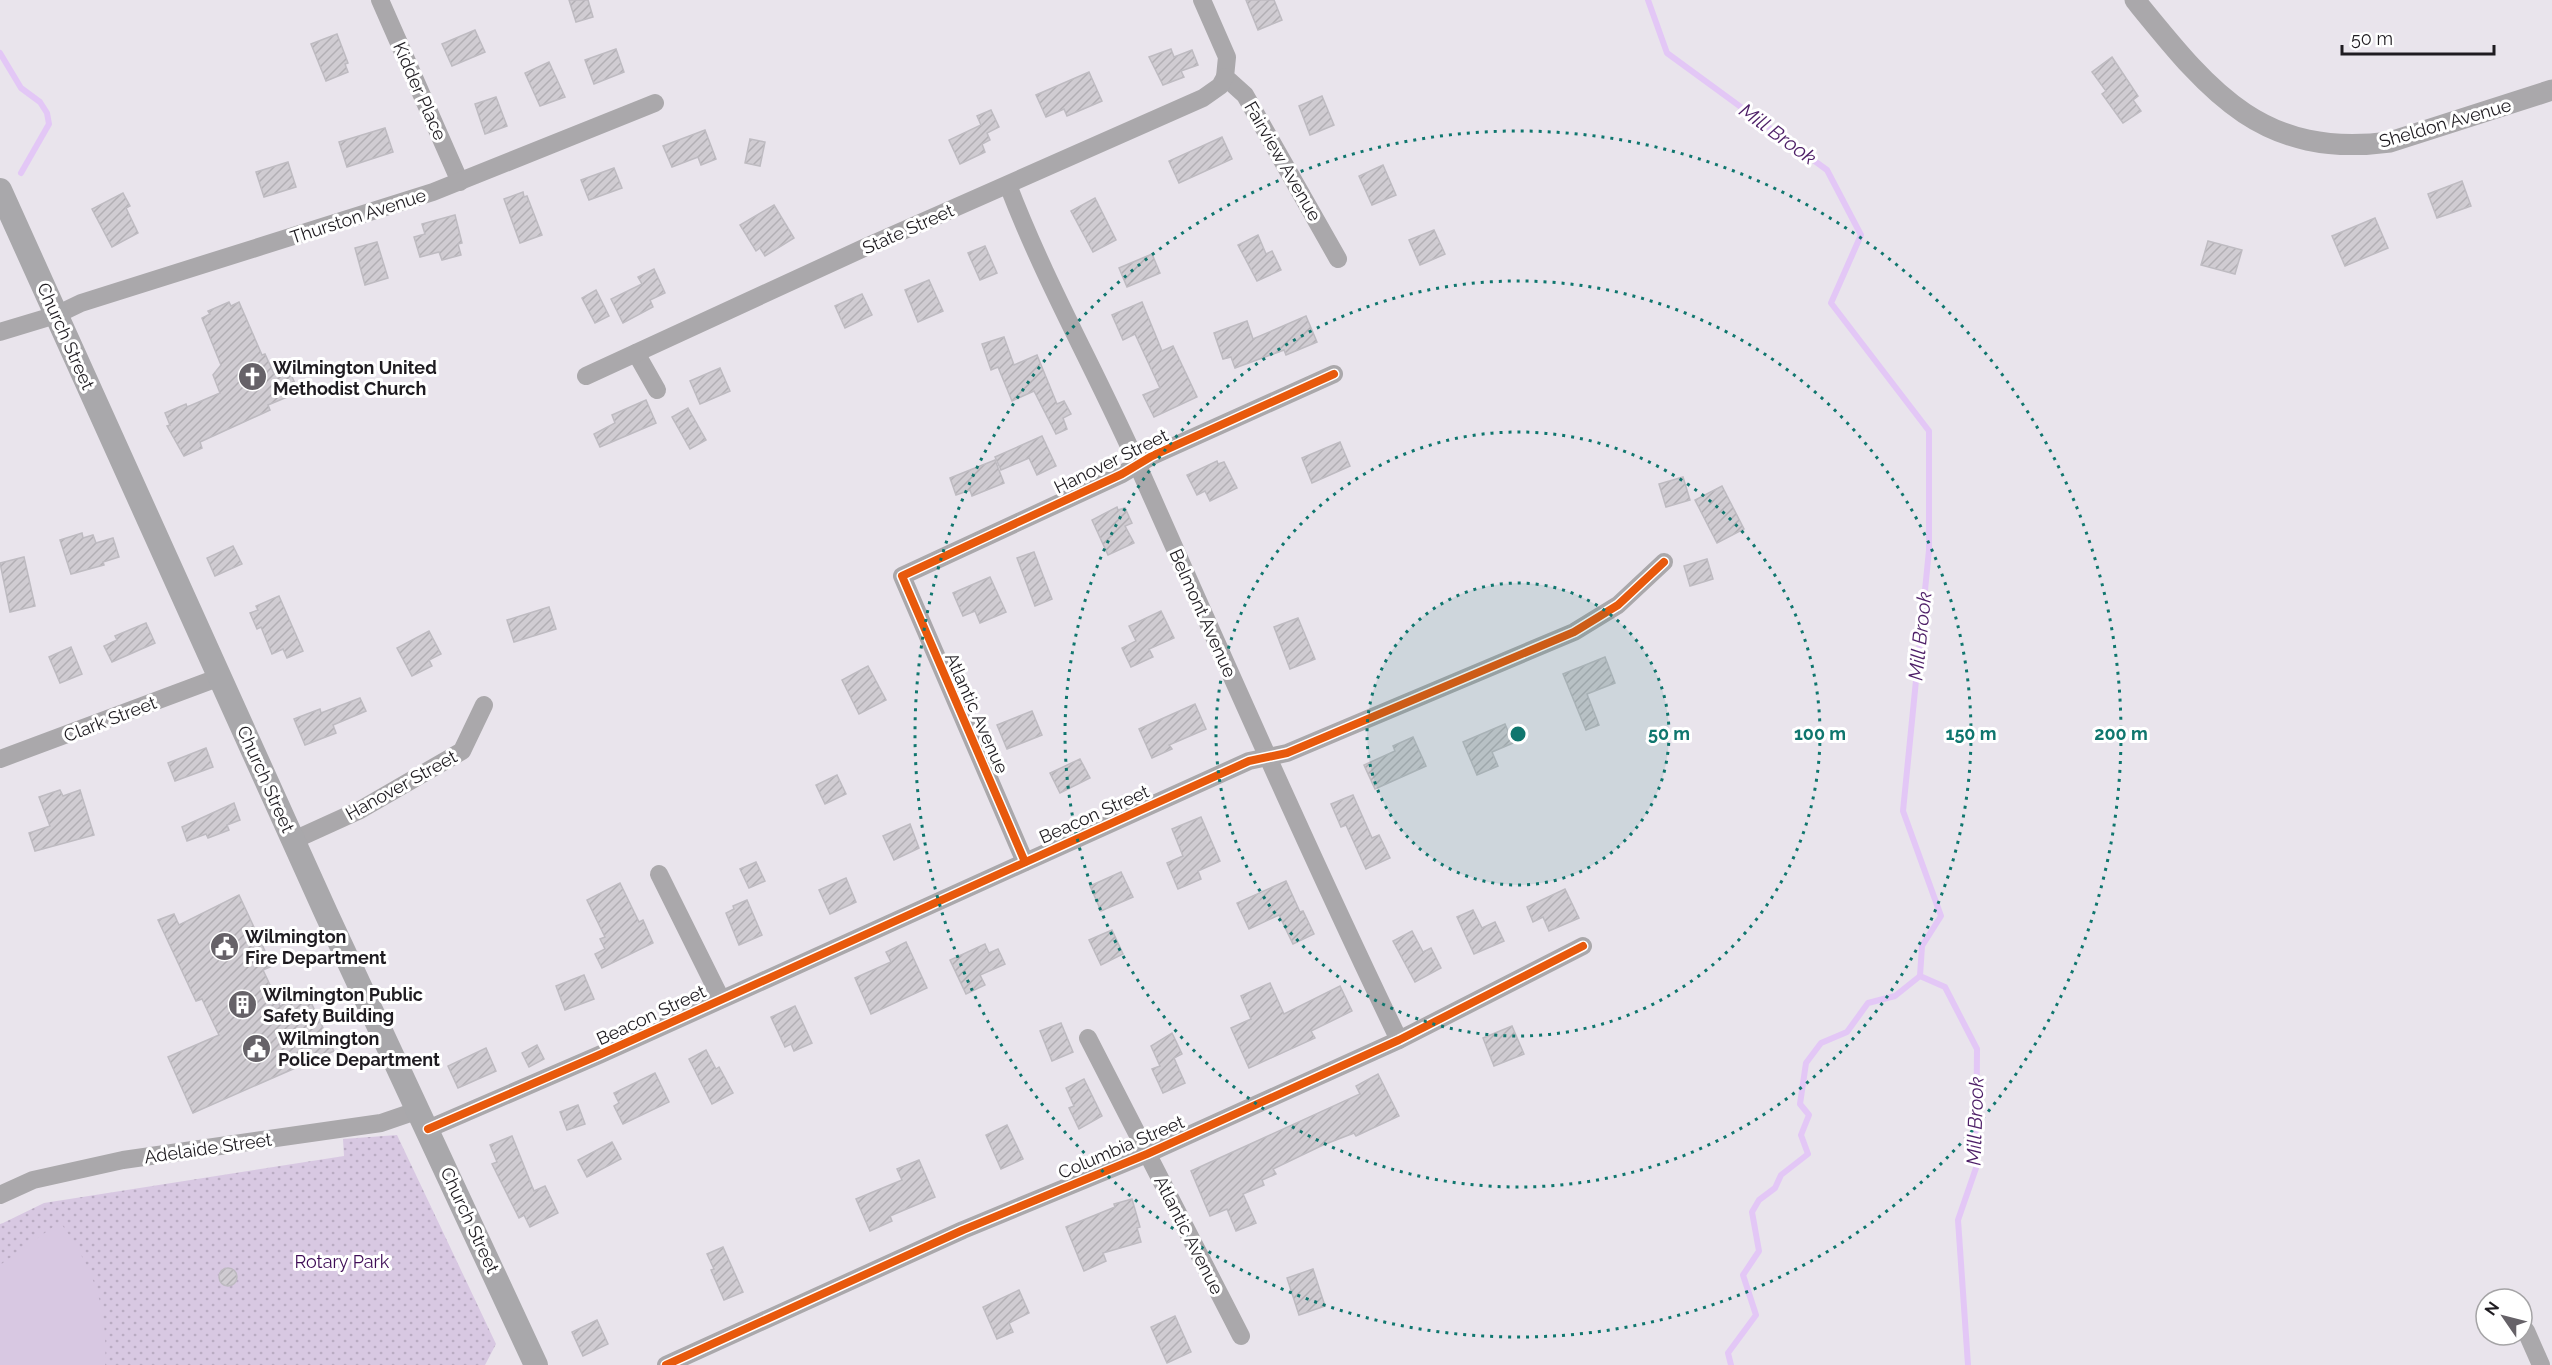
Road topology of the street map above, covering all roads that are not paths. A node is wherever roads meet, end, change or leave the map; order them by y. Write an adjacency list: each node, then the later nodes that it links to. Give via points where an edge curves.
1 (380, 0): 7 (street, Kidder Place)
2 (1202, 0): 4 (street, via 1227,57)
3 (2135, 0): 5 (street, Sheldon Avenue, via 2220,96 2268,128 2300,139 2343,145 2390,142)
4 (1226, 77): 8 (street, State Street, via 1221,87 1203,99); 10 (street, Fairview Avenue, via 1245,95)
5 (2552, 90)
6 (655, 103): 7 (street, Thurston Avenue)
7 (460, 182): 11 (street, Thurston Avenue, via 81,303)
8 (1008, 185): 13 (street, State Street); 17 (street, Belmont Avenue, via 1026,232)
9 (0, 190): 11 (main road, Church Street)
10 (1338, 259)
11 (56, 315): 12 (street, Thurston Avenue); 20 (main road, Church Street)
12 (0, 332)
13 (636, 353): 15 (street, State Street); 16 (street)
14 (1334, 374): 17 (street, Hanover Street)
15 (586, 376)
16 (657, 390)
17 (1138, 465): 19 (street, Hanover Street); 22 (street, Belmont Avenue)
18 (1664, 562): 22 (street, Beacon Street, via 1618,605 1574,632 1287,753)
19 (902, 576): 25 (street, Atlantic Avenue)
20 (220, 677): 23 (street, Clark Street); 24 (main road, Church Street)
21 (484, 705): 24 (street, Hanover Street, via 462,751 360,810)
22 (1266, 757): 25 (street, Beacon Street, via 1249,761); 30 (street, Belmont Avenue)
23 (0, 759)
24 (294, 840): 31 (main road, Church Street)
25 (1025, 862): 28 (street, Beacon Street)
26 (659, 874): 28 (street)
27 (1582, 946): 30 (street, Columbia Street)
28 (721, 999): 31 (street, Beacon Street, via 599,1055)
29 (1088, 1038): 32 (street, Atlantic Avenue)
30 (1399, 1040): 32 (street, Columbia Street)
31 (423, 1119): 33 (street, Adelaide Street, via 83,1167 33,1180); 36 (main road, Church Street)
32 (1148, 1154): 34 (street, Atlantic Avenue); 37 (street, Columbia Street, via 963,1230)
33 (0, 1195)
34 (1241, 1336)
35 (2533, 1347): 38 (street)
36 (536, 1365)
37 (666, 1365)
38 (2541, 1365)

